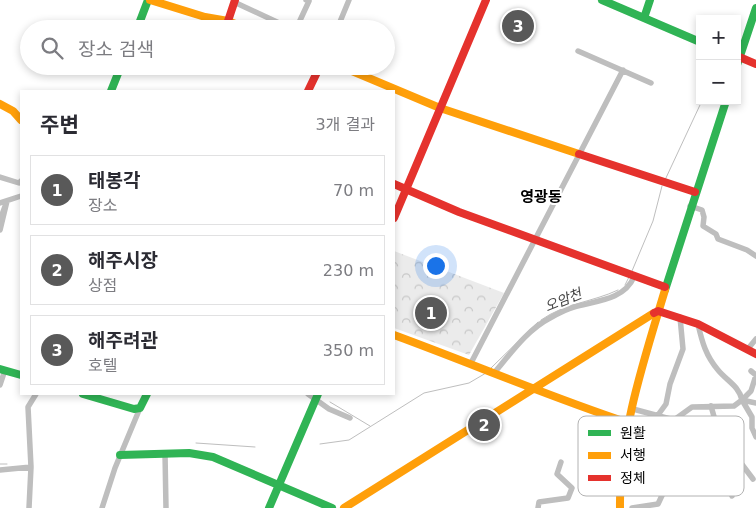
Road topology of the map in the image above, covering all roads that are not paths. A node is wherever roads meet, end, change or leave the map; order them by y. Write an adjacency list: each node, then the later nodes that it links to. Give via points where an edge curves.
1 (149, 0): 10 (main road); 11 (main road)
2 (306, 0): 14 (street, via 309,1)
3 (349, 0): 15 (street)
4 (486, 0): 30 (main road)
5 (602, 0): 9 (main road)
6 (650, 0): 9 (main road)
7 (234, 1): 12 (main road); 13 (street)
8 (756, 8): 17 (main road)
9 (644, 18): 16 (main road)
10 (141, 20)
11 (222, 20)
12 (228, 20)
13 (273, 20)
14 (300, 20)
15 (341, 20)
16 (696, 40)
17 (741, 50)
18 (578, 51): 21 (street)
19 (741, 60): 20 (main road)
20 (756, 64)
21 (623, 70): 25 (street); 32 (street)
22 (117, 75): 26 (main road)
23 (316, 75): 27 (main road)
24 (364, 76): 30 (main road)
25 (651, 83)
26 (111, 90)
27 (308, 90)
28 (0, 104): 31 (main road)
29 (725, 105): 37 (main road)
30 (440, 108): 32 (main road); 36 (main road)
31 (20, 119)
32 (581, 153): 37 (main road); 45 (street)
33 (0, 177): 34 (street)
34 (20, 182)
35 (395, 184): 36 (main road)
36 (406, 190): 42 (main road); 45 (main road)
37 (695, 192): 41 (main road)
38 (20, 196): 39 (street)
39 (7, 201): 40 (street); 43 (street); 44 (street)
40 (0, 203)
41 (690, 206): 46 (street, via 704,213 703,226 718,239); 48 (main road)
42 (395, 216)
43 (0, 220)
44 (0, 230)
45 (534, 240): 47 (main road); 56 (street)
46 (756, 256)
47 (631, 276): 48 (main road); 59 (street, via 624,290 605,300 572,307 548,319 522,340)
48 (664, 287): 49 (main road)
49 (658, 311): 50 (main road); 62 (main road); 71 (main road)
50 (680, 317): 51 (main road); 72 (street, via 683,349 666,404)
51 (698, 324): 54 (main road); 67 (street, via 703,349 718,370 740,391)
52 (395, 335): 56 (main road)
53 (756, 339): 54 (street)
54 (747, 350): 55 (main road)
55 (756, 354)
56 (471, 363): 59 (main road)
57 (3, 369): 60 (main road); 61 (street)
58 (751, 371): 67 (street, via 756,375 751,391)
59 (494, 372): 62 (main road)
60 (20, 375)
61 (0, 385)
62 (534, 388): 73 (main road); 94 (main road)
63 (35, 395): 83 (street, via 28,407)
64 (87, 395): 70 (main road, via 134,410)
65 (146, 395): 70 (main road)
66 (317, 396): 78 (street, via 329,409); 87 (main road)
67 (742, 400): 68 (street); 69 (street, via 734,406); 79 (street, via 752,417)
68 (756, 403)
69 (711, 406): 76 (street, via 692,407); 77 (street)
70 (140, 408): 81 (street)
71 (633, 409): 72 (street); 74 (main road)
72 (658, 415): 75 (street)
73 (609, 416)
74 (632, 416)
75 (661, 416)
76 (680, 416)
77 (714, 416)
78 (350, 418)
79 (756, 436)
80 (165, 453): 81 (main road); 87 (main road, via 213,457); 91 (street)
81 (120, 456): 90 (street)
82 (561, 462): 95 (street, via 557,474 572,488 568,498 539,502)
83 (31, 467): 85 (street); 89 (street)
84 (744, 467): 86 (street)
85 (0, 470)
86 (753, 479)
87 (279, 484): 92 (main road); 93 (main road)
88 (662, 496): 96 (street, via 658,504)
89 (29, 508)
90 (102, 508)
91 (166, 508)
92 (269, 508)
93 (332, 508)
94 (344, 508)
95 (538, 508)
96 (632, 508)

